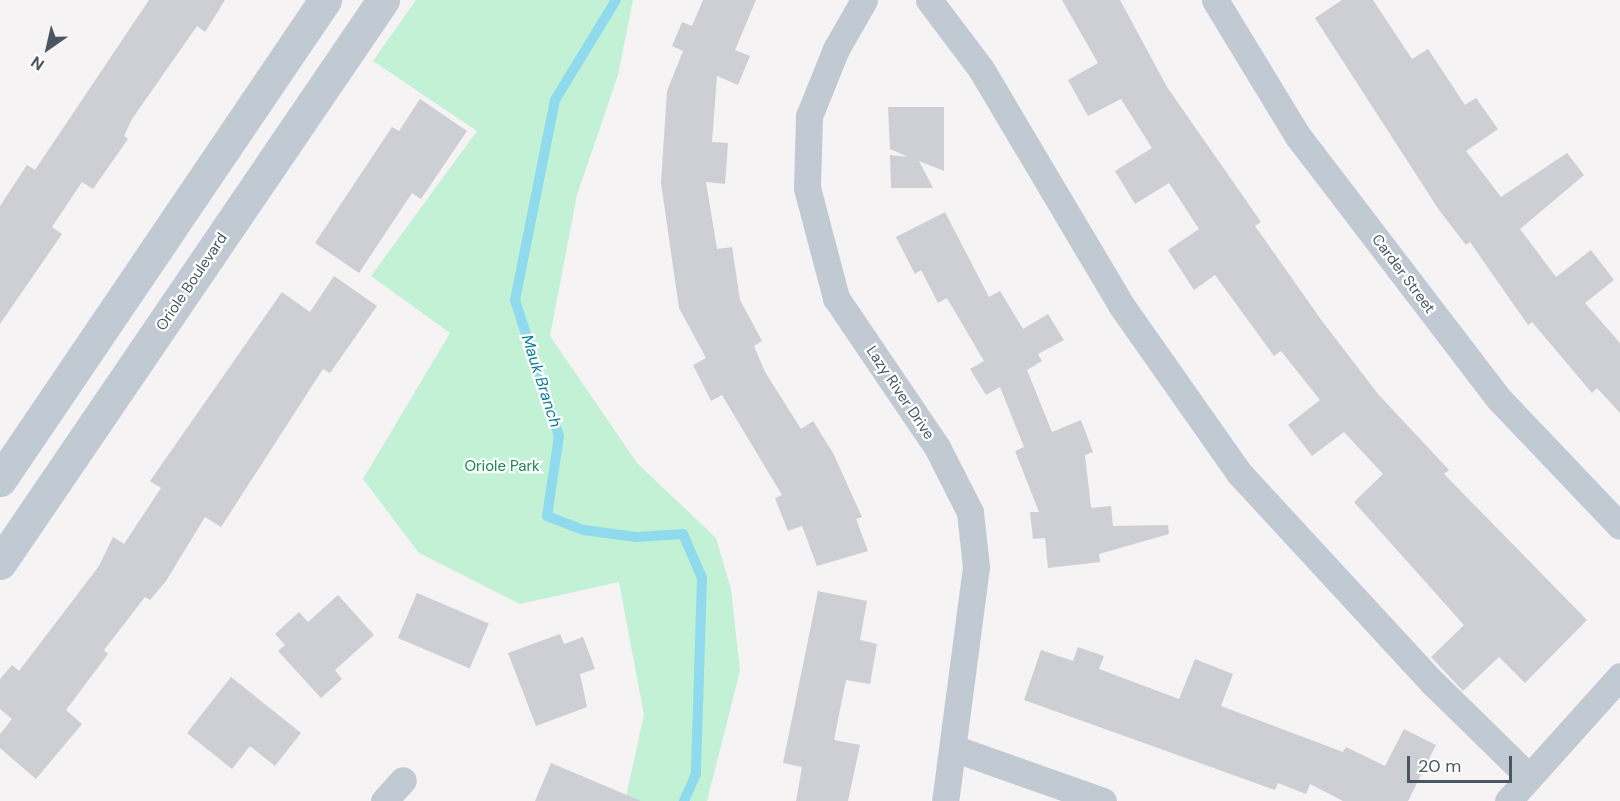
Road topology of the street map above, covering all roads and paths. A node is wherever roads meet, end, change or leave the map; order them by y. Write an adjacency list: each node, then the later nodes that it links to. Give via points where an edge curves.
1 (326, 0): 6 (street)
2 (383, 0): 8 (street, Oriole Boulevard)
3 (864, 0): 10 (street, Lazy River Drive, via 836,49 808,116 807,188 836,298 937,447 970,512 976,567)
4 (929, 0): 11 (street, via 981,69 1121,305 1239,473 1417,667)
5 (1215, 0): 7 (street, Carder Street, via 1297,135 1499,399)
6 (0, 480)
7 (1620, 526)
8 (0, 562)
9 (1620, 676): 11 (street)
10 (953, 748): 14 (street, Lazy River Drive); 15 (street)
11 (1529, 777): 16 (street)
12 (403, 780): 13 (street)
13 (384, 801)
14 (945, 801)
15 (1103, 801)
16 (1508, 801)

